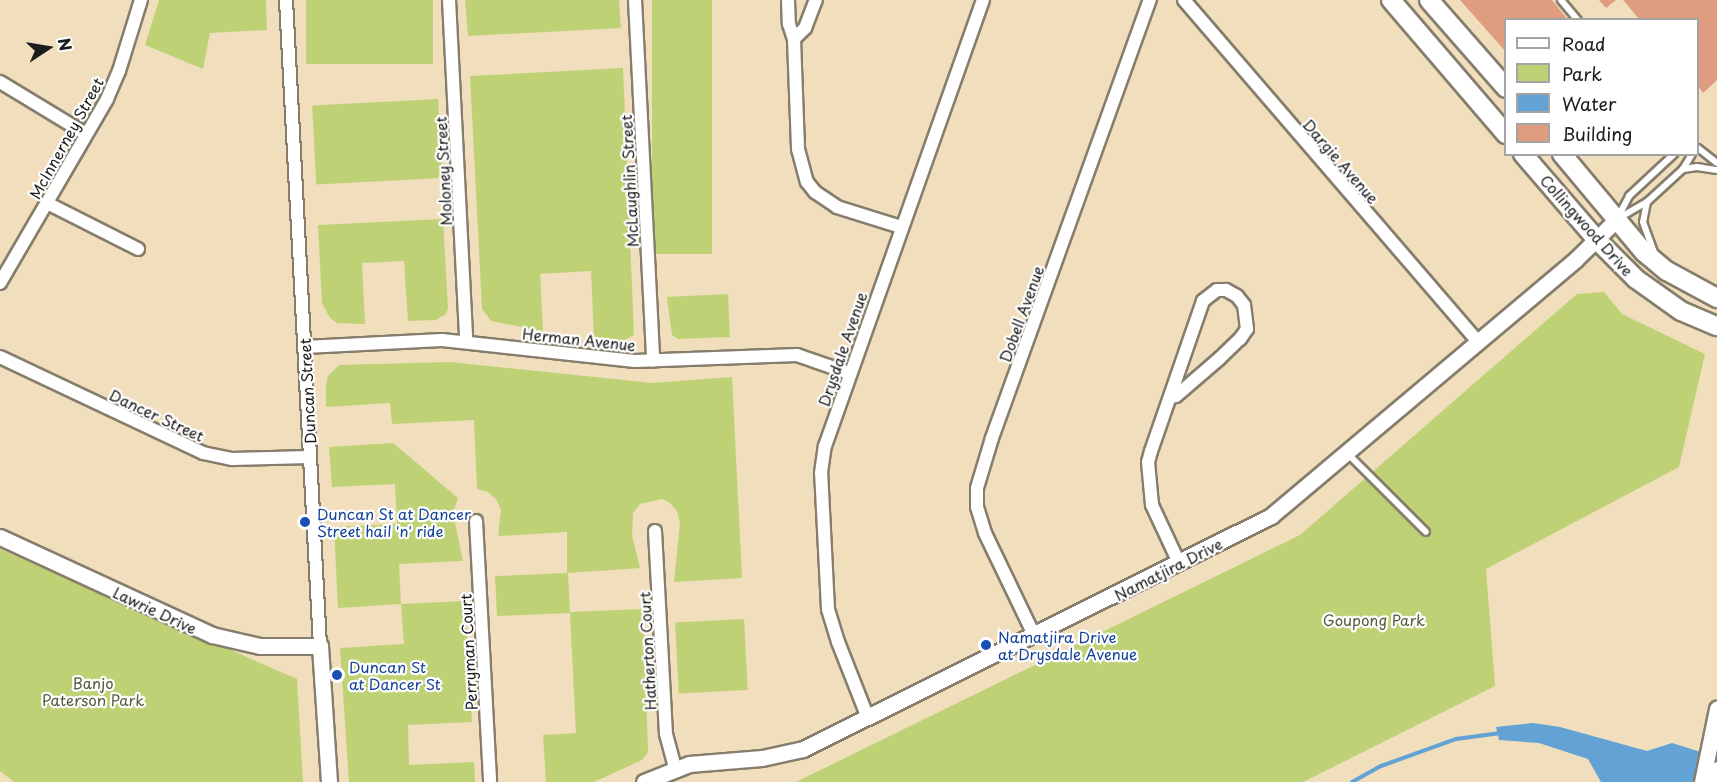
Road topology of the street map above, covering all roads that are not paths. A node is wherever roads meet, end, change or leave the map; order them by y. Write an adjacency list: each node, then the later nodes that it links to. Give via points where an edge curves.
1 (141, 0): 18 (street, McInnerney Street, via 116,78)
2 (286, 0): 39 (street, Duncan Street)
3 (449, 0): 37 (street, Moloney Street)
4 (635, 0): 41 (street, McLaughlin Street)
5 (788, 0): 14 (street)
6 (816, 0): 14 (street, via 806,28)
7 (982, 0): 30 (street, Drysdale Avenue)
8 (1150, 0): 51 (street, Dobell Avenue, via 976,488 985,534)
9 (1184, 0): 38 (street, Dargie Avenue)
10 (1391, 0): 17 (main road)
11 (1429, 0): 16 (main road)
12 (1561, 0): 13 (lane)
13 (1576, 18)
14 (794, 39): 30 (street, via 798,149 807,182 837,207)
15 (0, 82): 18 (street)
16 (1504, 86)
17 (1504, 132)
18 (86, 134): 28 (street, McInnerney Street)
19 (1699, 149): 24 (lane)
20 (1525, 156): 31 (main road, Collingwood Drive)
21 (1564, 156): 29 (main road, Collingwood Drive)
22 (1672, 156): 29 (lane, via 1629,196)
23 (1691, 156): 25 (lane)
24 (1717, 163)
25 (1683, 169): 26 (lane, via 1697,166); 27 (lane)
26 (1717, 170)
27 (1647, 202): 29 (lane); 33 (lane, via 1643,222)
28 (47, 203): 32 (street); 34 (street, McInnerney Street)
29 (1616, 220): 31 (street, Namatjira Drive); 33 (main road, Collingwood Drive)
30 (901, 227): 42 (street, Drysdale Avenue)
31 (1597, 240): 36 (main road, Collingwood Drive, via 1656,296); 38 (street, Namatjira Drive)
32 (138, 249)
33 (1658, 264): 35 (main road, Collingwood Drive)
34 (0, 283)
35 (1717, 298)
36 (1717, 326)
37 (466, 341): 39 (street, Herman Avenue); 41 (street, Herman Avenue, via 616,360)
38 (1477, 341): 44 (street, Namatjira Drive)
39 (304, 347): 45 (street, Duncan Street)
40 (0, 357): 45 (street, Dancer Street, via 203,453 232,459)
41 (654, 361): 42 (street, Herman Avenue, via 796,355)
42 (849, 372): 54 (street, Drysdale Avenue, via 820,473 825,587 838,642)
43 (1170, 397): 43 (street, via 1203,301 1217,290 1227,290 1244,305 1247,329 1220,358); 50 (street, via 1151,451 1148,478 1156,516)
44 (1347, 453): 48 (lane); 50 (street, Namatjira Drive, via 1271,516)
45 (310, 457): 52 (street, Duncan Street)
46 (476, 521): 58 (street, Perryman Court)
47 (656, 531): 55 (street, Hatherton Court, via 666,734)
48 (1426, 532)
49 (0, 537): 52 (street, Lawrie Drive, via 212,635 261,646)
50 (1179, 563): 51 (street, Namatjira Drive)
51 (1034, 635): 54 (street, Namatjira Drive)
52 (320, 646): 57 (street, Duncan Street)
53 (1717, 709): 60 (street)
54 (868, 718): 55 (street, Namatjira Drive, via 791,753)
55 (675, 768): 59 (street, Namatjira Drive)
56 (1717, 770): 61 (street)
57 (329, 782)
58 (490, 782)
59 (644, 782)
60 (1702, 782)
61 (1714, 782)

